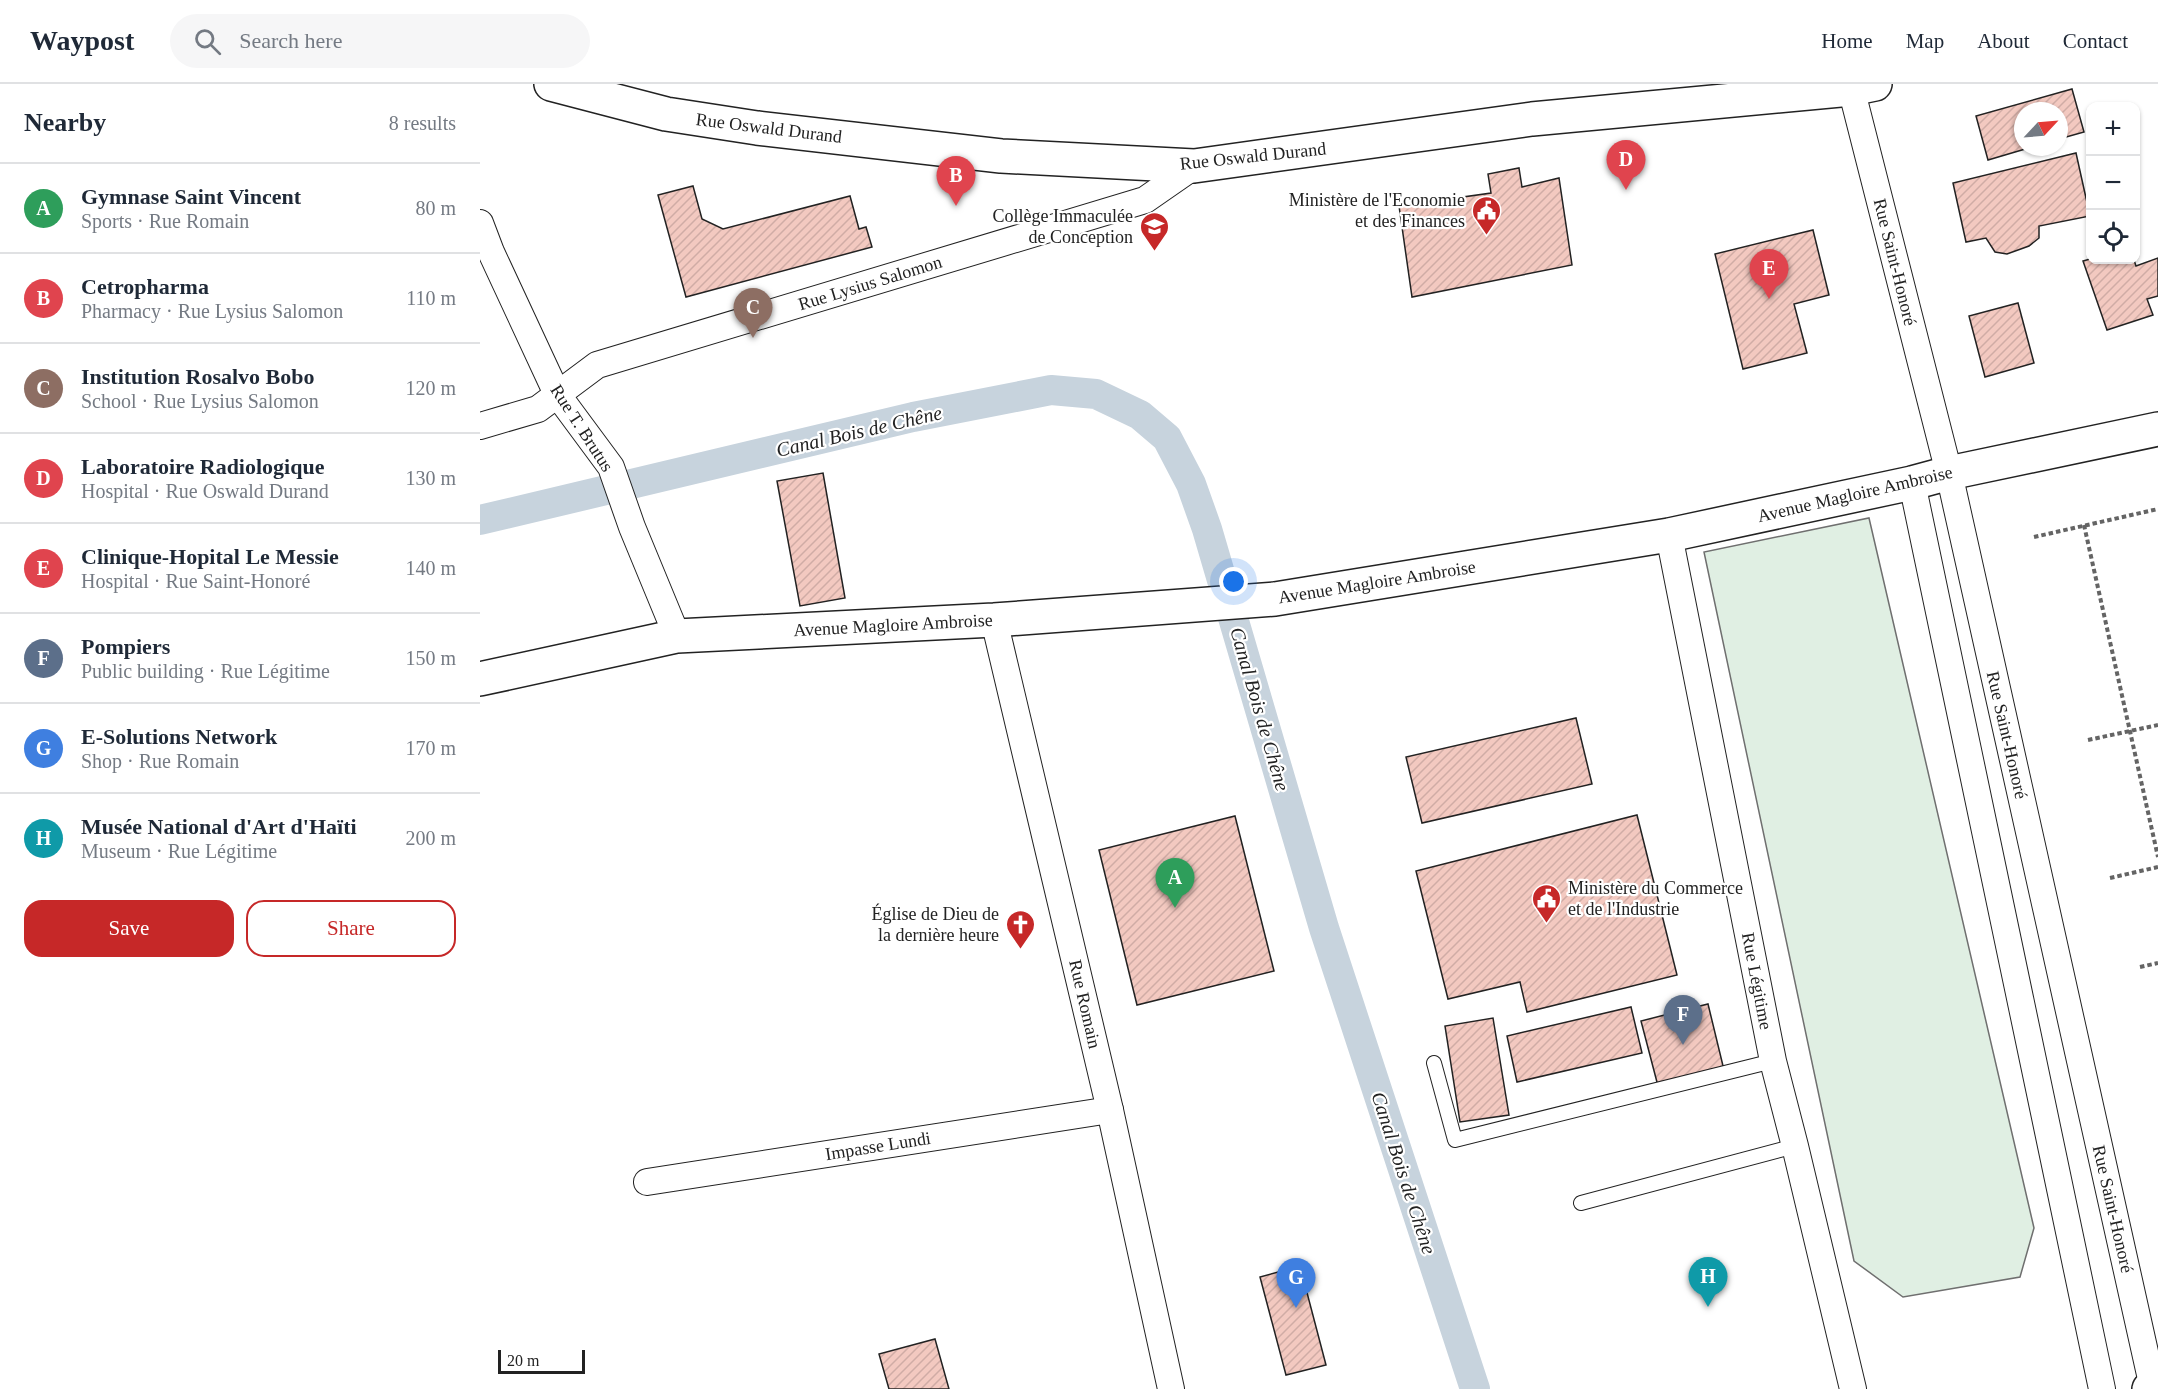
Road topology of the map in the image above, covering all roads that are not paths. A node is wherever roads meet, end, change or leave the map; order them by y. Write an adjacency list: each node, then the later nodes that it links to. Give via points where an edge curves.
1 (550, 84): 3 (street, Rue Oswald Durand, via 666,114 757,128 1001,156)
2 (1858, 86): 3 (street, Rue Oswald Durand, via 1532,119); 8 (street, Rue Saint-Honoré)
3 (1194, 166): 5 (street, Rue Lysius Salomon, via 1145,200 597,365)
4 (480, 224): 5 (street, Rue T. Brutus)
5 (557, 394): 6 (street, Rue Lysius Salomon, via 538,409); 12 (street, Rue T. Brutus, via 611,467)
6 (480, 426)
7 (2158, 429): 8 (street, Avenue Magloire Ambroise)
8 (1949, 473): 9 (street, Avenue Magloire Ambroise); 24 (street, Rue Saint-Honoré)
9 (1912, 483): 10 (street, Avenue Magloire Ambroise); 23 (street)
10 (1668, 535): 11 (street, Avenue Magloire Ambroise, via 1275,599); 14 (street, Rue Légitime)
11 (994, 620): 12 (street, Avenue Magloire Ambroise); 16 (street, Rue Romain)
12 (677, 636): 13 (street, Avenue Magloire Ambroise)
13 (480, 679)
14 (1773, 1061): 15 (lane, via 1455,1140); 17 (street, Rue Légitime)
15 (1434, 1063)
16 (1110, 1110): 18 (street, Impasse Lundi); 21 (street, Rue Romain)
17 (1796, 1146): 19 (lane); 22 (street, Rue Légitime)
18 (646, 1182)
19 (1581, 1203)
20 (2158, 1387): 24 (street)
21 (1171, 1389)
22 (1853, 1389)
23 (2102, 1389)
24 (2151, 1389)

